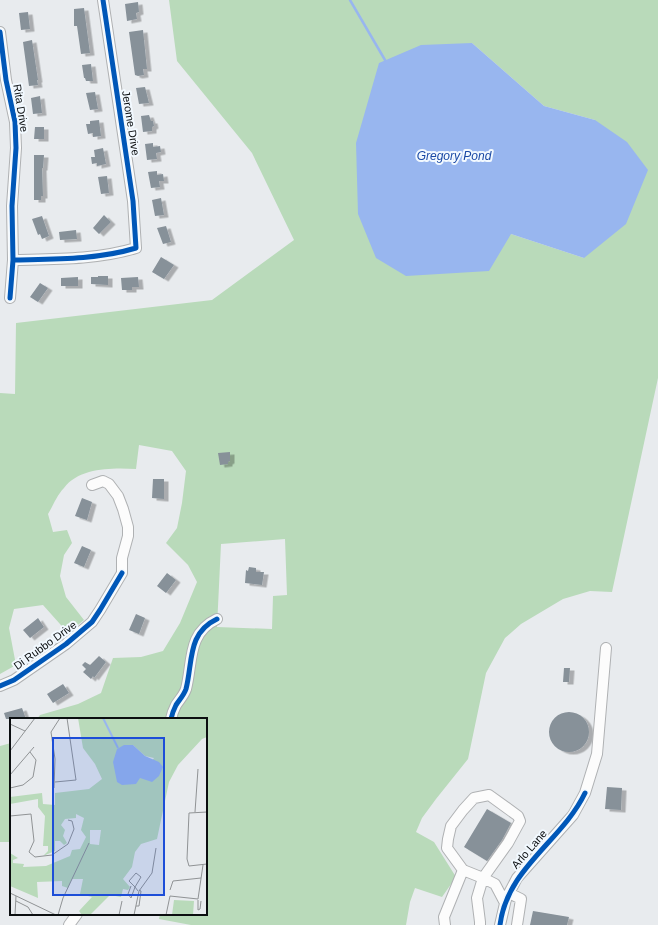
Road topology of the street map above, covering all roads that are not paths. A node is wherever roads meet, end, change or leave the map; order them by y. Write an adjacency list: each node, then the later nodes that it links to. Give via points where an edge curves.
1 (103, 0): 3 (street, Jerome Drive, via 133,201 136,248 100,255)
2 (0, 32): 3 (street, Rita Drive, via 15,122)
3 (13, 260): 4 (street, Rita Drive)
4 (10, 298)
5 (92, 485): 8 (street, Di Rubbo Drive, via 103,480 109,484 118,496 123,510 128,536 122,558 122,572 92,622 66,644 14,680)
6 (217, 619): 9 (street, via 197,635 185,690)
7 (606, 648): 12 (street, Arlo Lane, via 597,754 585,793 573,815 525,868)
8 (0, 686)
9 (171, 718)
10 (462, 870): 11 (street); 11 (street, via 447,848 452,826 474,798 489,795 518,816 520,821); 16 (street, via 444,917)
11 (483, 878): 13 (street, via 495,884); 17 (street, via 477,898)
12 (509, 893): 13 (street, Arlo Lane); 19 (street, via 521,899)
13 (505, 903): 18 (street, Arlo Lane)
14 (76, 915): 15 (street)
15 (69, 925)
16 (445, 925)
17 (480, 925)
18 (500, 925)
19 (517, 925)

